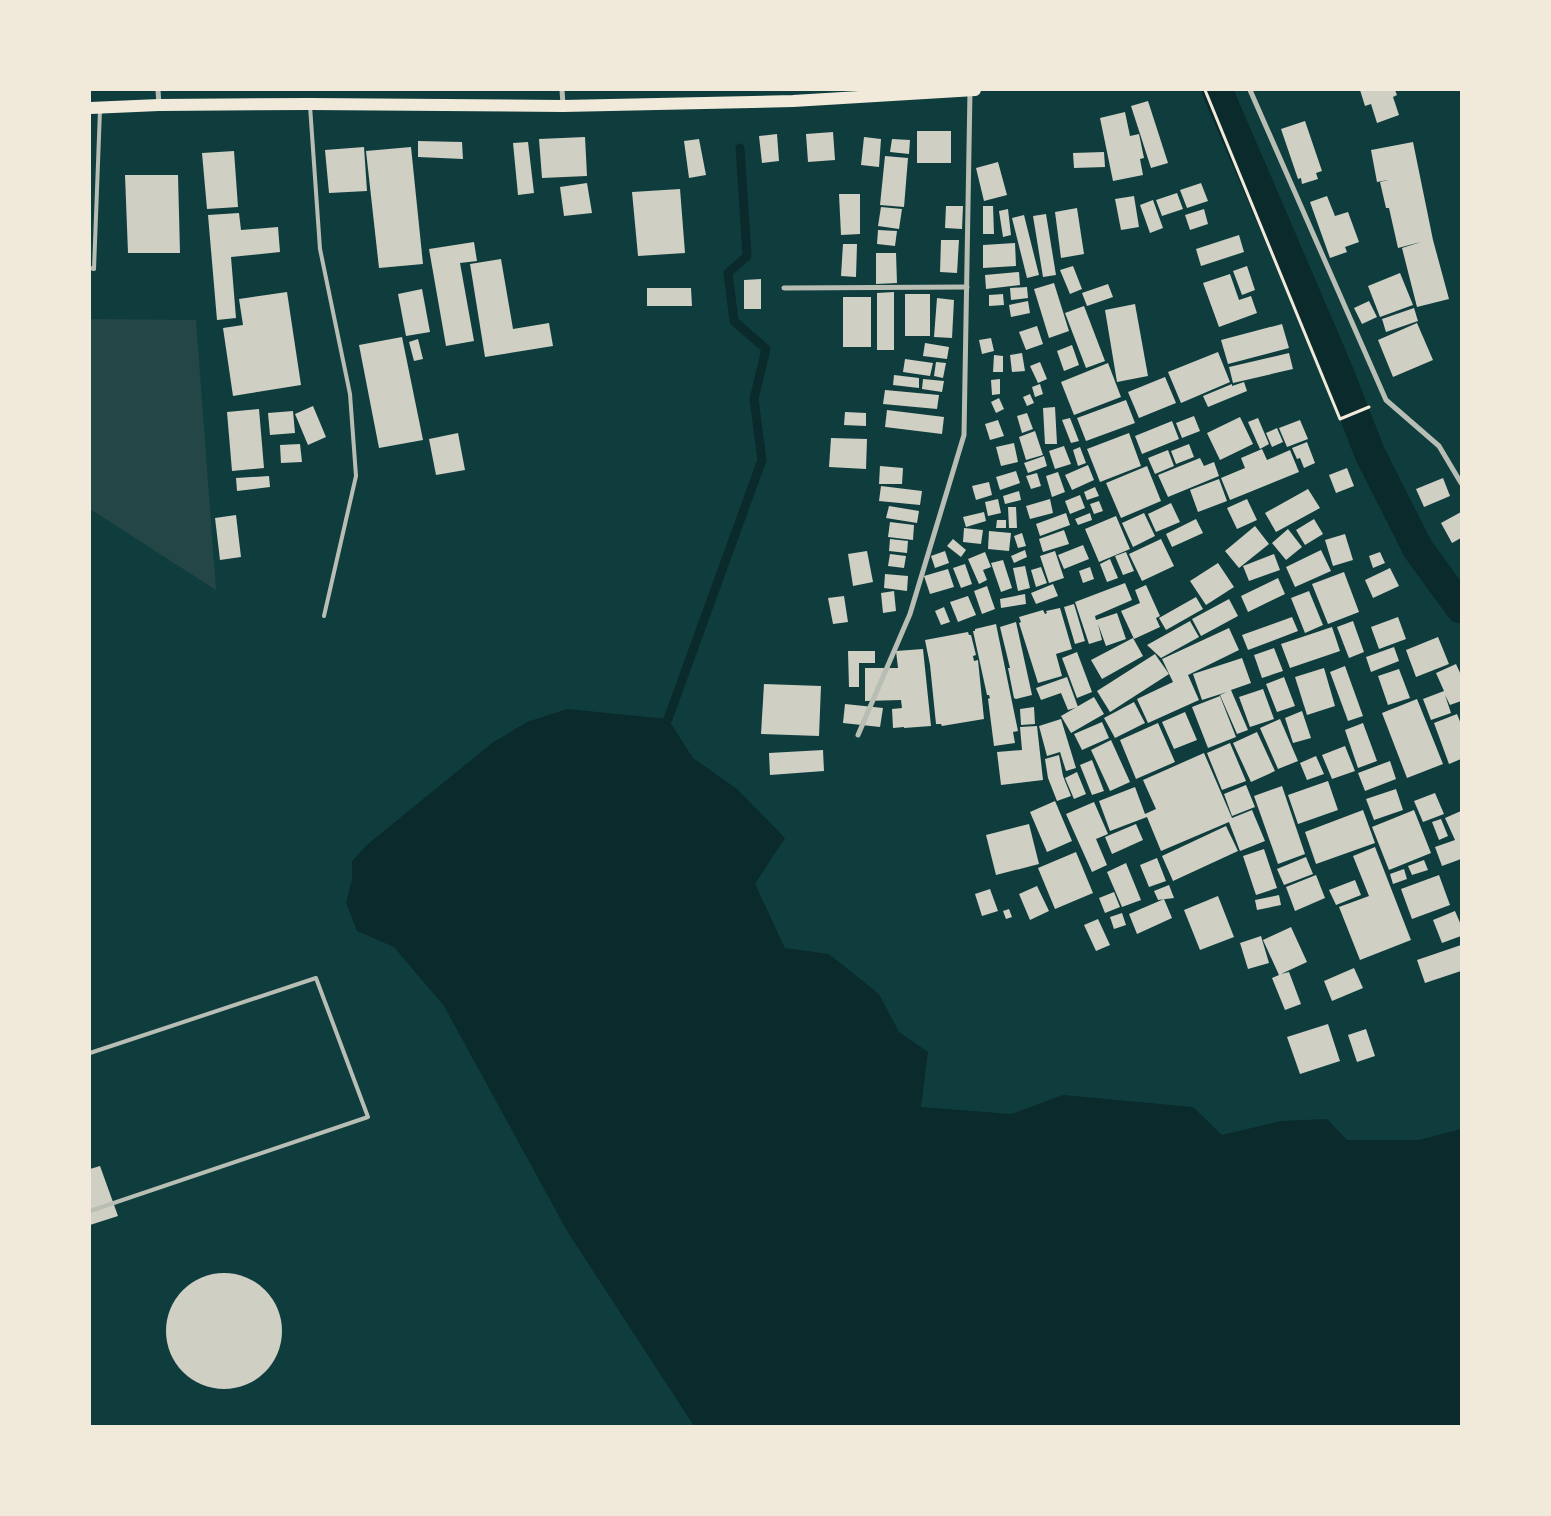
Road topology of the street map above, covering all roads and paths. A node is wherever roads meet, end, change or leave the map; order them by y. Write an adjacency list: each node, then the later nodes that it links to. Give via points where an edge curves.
1 (158, 90): 8 (street)
2 (562, 90): 9 (street)
3 (970, 90): 4 (main road); 9 (main road); 12 (street)
4 (975, 90)
5 (1205, 90): 14 (path, via 1340,419)
6 (1250, 90): 14 (street)
7 (310, 104): 8 (main road); 9 (main road); 16 (lane, via 320,249 350,394 356,476)
8 (159, 105): 10 (main road)
9 (563, 106)
10 (95, 109): 11 (lane, via 94,268)
11 (90, 268)
12 (967, 287): 13 (street); 17 (street, via 964,435 910,614)
13 (784, 288)
14 (1386, 400): 15 (street, via 1439,446)
15 (1461, 483)
16 (324, 616)
17 (858, 735)
18 (90, 1053): 19 (lane, via 316,978 368,1116)
19 (90, 1211)

